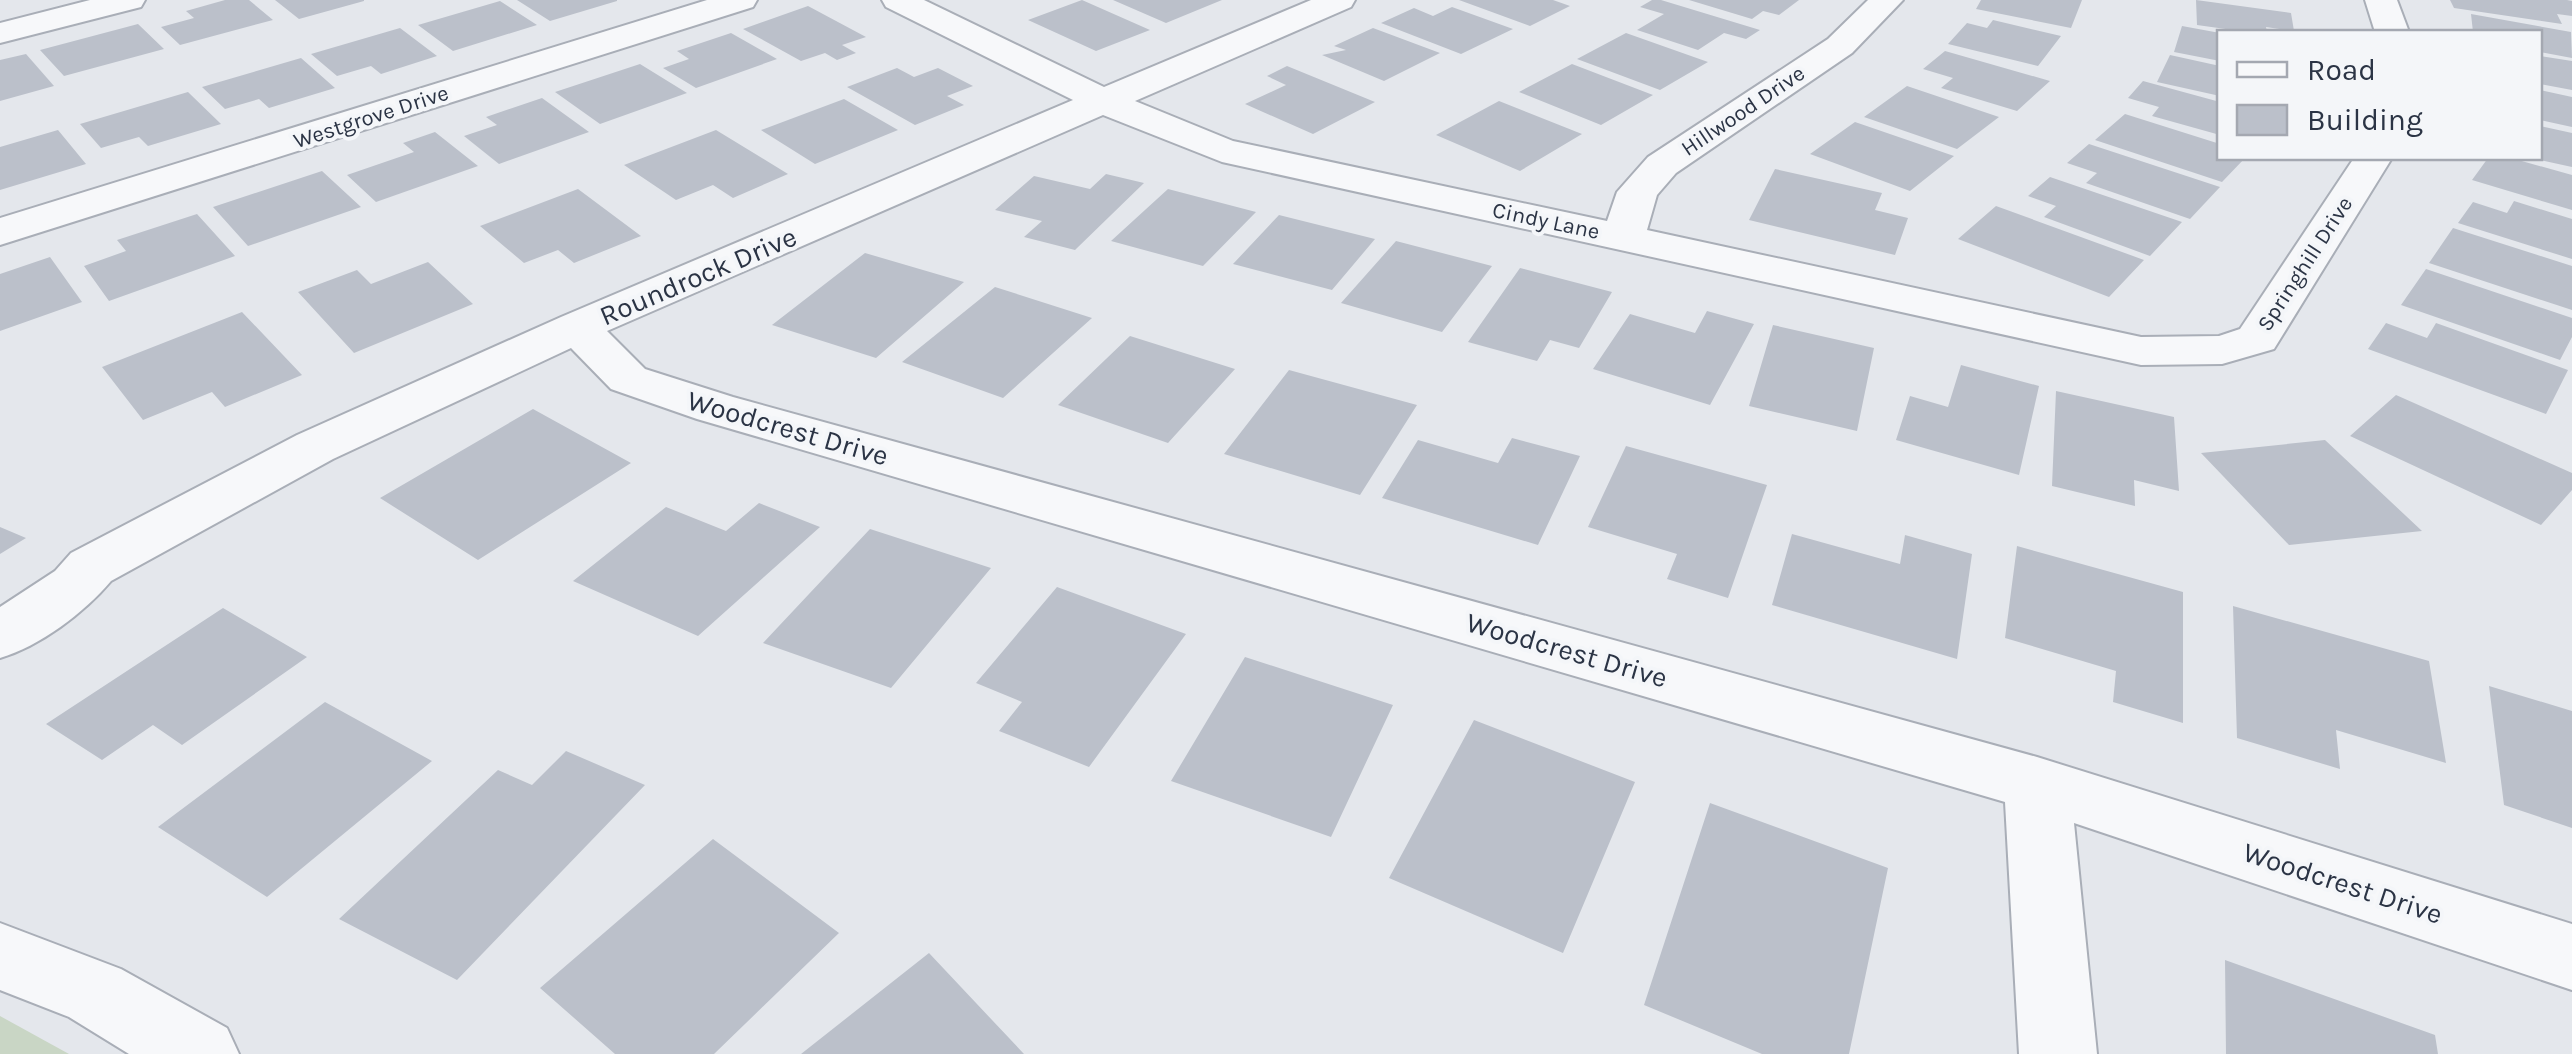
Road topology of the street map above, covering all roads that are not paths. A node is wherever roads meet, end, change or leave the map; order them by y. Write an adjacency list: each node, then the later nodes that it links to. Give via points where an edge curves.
1 (129, 0): 8 (street)
2 (741, 0): 11 (street, Westgrove Drive)
3 (898, 0): 9 (street, Cindy Lane)
4 (1339, 0): 9 (street, Roundrock Drive)
5 (1887, 0): 12 (street, Hillwood Drive, via 1840,46 1662,166 1637,192)
6 (2382, 0): 7 (street)
7 (2391, 30)
8 (0, 33)
9 (1107, 103): 12 (street, Cindy Lane, via 1222,150); 13 (street, Roundrock Drive)
10 (2372, 160): 14 (street, Springhill Drive, via 2257,339)
11 (0, 232)
12 (1622, 238): 14 (street, Cindy Lane, via 2141,352)
13 (577, 327): 15 (street, Roundrock Drive, via 315,448 91,567); 16 (street, Woodcrest Drive, via 628,380 715,408)
14 (2222, 350)
15 (0, 636)
16 (2036, 784): 18 (street, Woodcrest Drive); 20 (street)
17 (0, 956): 19 (street, via 95,993)
18 (2572, 956)
19 (200, 1054)
20 (2058, 1054)

